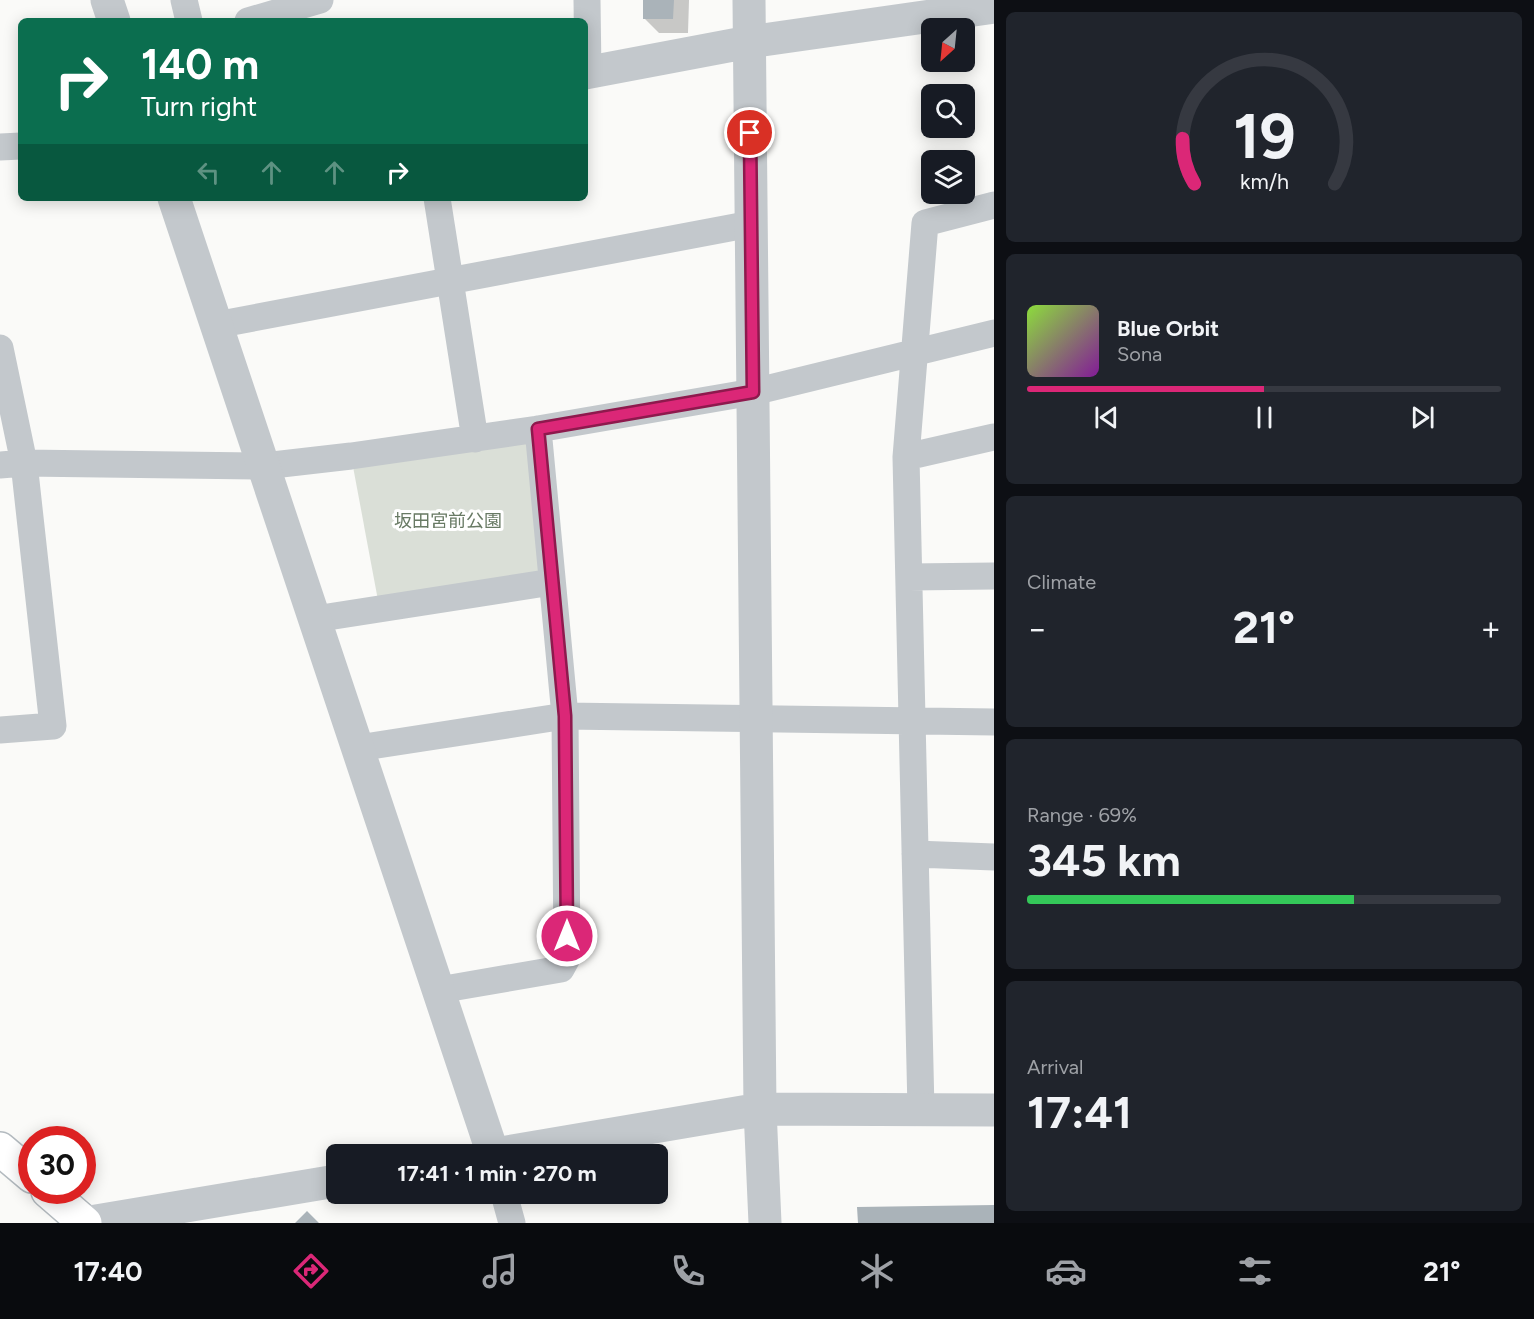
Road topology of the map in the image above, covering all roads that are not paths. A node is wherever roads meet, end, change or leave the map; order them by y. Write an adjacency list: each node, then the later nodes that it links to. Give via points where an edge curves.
1 (107, 0): 7 (street)
2 (184, 0): 8 (street)
3 (320, 0): 9 (street)
4 (587, 0): 10 (street)
5 (749, 0): 11 (street)
6 (994, 8): 11 (street)
7 (113, 18)
8 (188, 18)
9 (258, 18)
10 (587, 18)
11 (749, 42): 12 (street); 18 (street)
12 (588, 73)
13 (18, 146): 14 (street)
14 (0, 147)
15 (175, 201): 20 (street)
16 (437, 201): 19 (street)
17 (994, 205): 23 (street, via 925,223)
18 (751, 224): 19 (street); 24 (street)
19 (450, 281): 20 (street); 27 (street)
20 (216, 325): 30 (street)
21 (994, 333): 23 (street)
22 (0, 348): 29 (street)
23 (915, 352): 24 (street); 28 (street)
24 (753, 392): 25 (street); 36 (street)
25 (538, 429): 27 (street); 33 (street)
26 (994, 437): 28 (street)
27 (475, 439): 30 (street)
28 (906, 458): 32 (street)
29 (12, 464): 30 (street); 39 (street, via 53,726)
30 (264, 466): 34 (street)
31 (994, 576): 32 (street)
32 (909, 578): 37 (street)
33 (552, 582): 34 (street); 35 (street)
34 (315, 620): 40 (street)
35 (565, 716): 36 (street); 40 (street); 43 (street, via 567,958 561,969)
36 (756, 720): 37 (street); 44 (street)
37 (912, 720): 38 (street); 41 (street)
38 (994, 722)
39 (0, 730)
40 (358, 748): 43 (street)
41 (915, 854): 42 (street); 45 (street)
42 (994, 857)
43 (439, 990): 47 (street)
44 (760, 1110): 45 (street); 48 (street); 56 (street)
45 (921, 1110): 46 (street)
46 (994, 1110)
47 (489, 1144)
48 (558, 1144)
49 (0, 1149): 50 (main road)
50 (18, 1164)
51 (326, 1183): 54 (street)
52 (63, 1204): 54 (main road)
53 (507, 1204): 55 (street)
54 (85, 1223)
55 (512, 1223)
56 (765, 1223)

